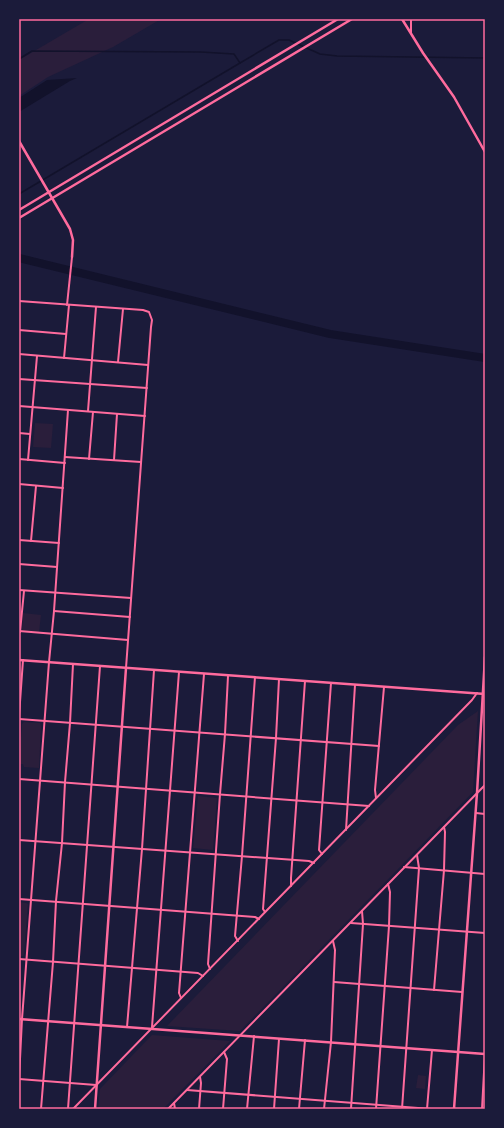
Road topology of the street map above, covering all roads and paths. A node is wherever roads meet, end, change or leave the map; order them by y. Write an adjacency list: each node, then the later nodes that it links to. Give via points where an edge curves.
1 (338, 19): 8 (street)
2 (352, 19): 9 (street)
3 (402, 19): 5 (street)
4 (411, 19): 5 (street)
5 (411, 33): 7 (street, via 422,53 454,97)
6 (19, 141): 8 (street)
7 (485, 152)
8 (49, 192): 9 (street); 10 (street)
9 (52, 198): 11 (street); 12 (street, via 72,234)
10 (19, 210)
11 (19, 218)
12 (72, 257): 14 (street)
13 (19, 301): 14 (street)
14 (68, 305): 15 (street); 18 (street)
15 (96, 307): 16 (street); 22 (street)
16 (123, 309): 23 (street); 24 (street, via 147,311 151,316)
17 (19, 330): 18 (street)
18 (66, 334): 21 (street)
19 (19, 354): 20 (street)
20 (37, 356): 21 (street); 26 (street)
21 (64, 358): 22 (street)
22 (91, 360): 23 (street); 27 (street)
23 (118, 362): 24 (street)
24 (148, 364): 28 (street)
25 (19, 379): 26 (street)
26 (35, 380): 27 (street); 30 (street)
27 (89, 384): 28 (street); 32 (street)
28 (147, 388): 35 (street)
29 (19, 406): 30 (street)
30 (32, 407): 31 (street); 37 (street)
31 (68, 410): 32 (street); 38 (street)
32 (88, 411): 33 (street)
33 (93, 412): 34 (street); 40 (street)
34 (117, 414): 35 (street); 42 (street)
35 (145, 416): 44 (street)
36 (19, 433): 37 (street)
37 (30, 434): 41 (street)
38 (65, 457): 40 (street); 43 (street)
39 (19, 459): 41 (street)
40 (89, 459): 42 (street)
41 (28, 460): 43 (street)
42 (114, 460): 44 (street)
43 (65, 462): 47 (street)
44 (141, 462): 56 (street)
45 (19, 484): 46 (street)
46 (36, 486): 47 (street); 49 (street)
47 (63, 488): 50 (street)
48 (19, 540): 49 (street)
49 (31, 541): 50 (street)
50 (59, 543): 52 (street)
51 (19, 564): 52 (street)
52 (57, 567): 55 (street)
53 (19, 590): 54 (street)
54 (24, 590): 55 (street); 59 (street)
55 (55, 593): 56 (street); 57 (street)
56 (131, 598): 58 (street)
57 (54, 612): 58 (street); 60 (street)
58 (130, 617): 61 (street)
59 (19, 632): 60 (street)
60 (52, 634): 61 (street); 65 (street)
61 (128, 640): 68 (street)
62 (485, 657): 80 (street)
63 (19, 660): 64 (street)
64 (23, 660): 65 (street); 81 (street)
65 (49, 662): 66 (street); 83 (street)
66 (73, 664): 67 (street); 84 (street)
67 (100, 666): 68 (street); 85 (street)
68 (126, 668): 69 (street); 86 (street)
69 (154, 670): 70 (street); 87 (street)
70 (179, 672): 71 (street); 88 (street)
71 (204, 674): 72 (street); 89 (street)
72 (228, 676): 73 (street); 90 (street)
73 (255, 677): 74 (street); 91 (street)
74 (278, 679): 75 (street); 92 (street)
75 (305, 681): 76 (street); 93 (street)
76 (331, 683): 77 (street); 94 (street)
77 (355, 685): 78 (street); 95 (street)
78 (384, 687): 79 (street); 96 (street)
79 (477, 693): 80 (street); 110 (street)
80 (484, 694): 106 (street)
81 (19, 716)
82 (19, 719): 83 (street)
83 (44, 721): 84 (street); 98 (street)
84 (70, 723): 85 (street); 99 (street)
85 (95, 725): 86 (street); 100 (street)
86 (122, 727): 87 (street); 102 (street)
87 (149, 729): 88 (street); 103 (street)
88 (175, 731): 89 (street); 104 (street)
89 (200, 732): 90 (street); 105 (street)
90 (225, 734): 91 (street); 107 (street)
91 (251, 736): 92 (street); 108 (street)
92 (276, 738): 93 (street); 109 (street)
93 (300, 740): 94 (street); 111 (street)
94 (327, 742): 95 (street); 112 (street)
95 (352, 744): 96 (street); 113 (street)
96 (379, 746): 110 (street)
97 (19, 779): 98 (street)
98 (40, 780): 99 (street); 120 (street)
99 (64, 782): 100 (street); 121 (street)
100 (91, 784): 102 (street); 122 (street)
101 (485, 785): 106 (street)
102 (117, 786): 103 (street); 123 (street)
103 (145, 788): 104 (street); 124 (street)
104 (170, 790): 105 (street); 125 (street)
105 (195, 792): 107 (street); 126 (street)
106 (477, 792): 115 (street); 117 (street)
107 (220, 794): 108 (street); 127 (street)
108 (246, 796): 109 (street); 130 (street)
109 (270, 798): 111 (street); 131 (street)
110 (376, 798): 114 (street)
111 (296, 800): 112 (street); 132 (street)
112 (322, 802): 113 (street); 128 (street, via 319,850)
113 (348, 804): 114 (street); 118 (street)
114 (369, 806): 118 (street)
115 (476, 813): 116 (street); 137 (street)
116 (485, 814)
117 (444, 827): 129 (street); 136 (street)
118 (346, 830): 128 (street)
119 (19, 840): 120 (street)
120 (36, 841): 121 (street); 142 (street)
121 (62, 843): 122 (street); 143 (street)
122 (87, 845): 123 (street); 144 (street)
123 (113, 847): 124 (street); 145 (street)
124 (142, 849): 125 (street); 146 (street)
125 (166, 850): 126 (street); 147 (street)
126 (191, 852): 127 (street); 149 (street)
127 (216, 854): 130 (street); 151 (street)
128 (322, 854): 133 (street)
129 (416, 855): 134 (street); 135 (street)
130 (242, 856): 131 (street); 152 (street)
131 (266, 858): 132 (street); 150 (street, via 263,909)
132 (292, 860): 133 (street); 140 (street)
133 (314, 863): 140 (street)
134 (404, 867): 135 (street); 139 (street)
135 (419, 868): 136 (street); 157 (street)
136 (444, 870): 137 (street); 158 (street)
137 (471, 873): 138 (street); 159 (street)
138 (485, 874)
139 (388, 884): 148 (street); 156 (street)
140 (291, 886): 150 (street)
141 (19, 898): 142 (street)
142 (31, 900): 143 (street); 164 (street)
143 (56, 901): 144 (street); 165 (street)
144 (82, 904): 145 (street); 166 (street)
145 (109, 906): 146 (street); 167 (street)
146 (137, 908): 147 (street); 168 (street)
147 (161, 910): 149 (street); 170 (street)
148 (362, 911): 154 (street); 155 (street)
149 (186, 912): 151 (street); 171 (street)
150 (265, 912): 153 (street)
151 (211, 914): 152 (street); 169 (street, via 208,964)
152 (237, 916): 153 (street); 162 (street, via 235,936)
153 (258, 919): 162 (street)
154 (350, 923): 155 (street); 161 (street)
155 (363, 924): 156 (street); 174 (street)
156 (389, 926): 157 (street); 175 (street)
157 (414, 928): 158 (street); 176 (street)
158 (440, 930): 159 (street); 177 (street)
159 (467, 932): 160 (street); 178 (street)
160 (485, 933)
161 (333, 940): 173 (street); 186 (street)
162 (238, 941): 169 (street)
163 (19, 959): 164 (street)
164 (27, 960): 165 (street); 180 (street)
165 (53, 962): 166 (street); 181 (street)
166 (78, 964): 167 (street); 182 (street)
167 (104, 966): 168 (street); 183 (street)
168 (132, 968): 170 (street); 184 (street)
169 (210, 969): 172 (street)
170 (157, 970): 171 (street); 185 (street)
171 (182, 971): 172 (street, via 198,972); 179 (street, via 179,993)
172 (203, 976): 179 (street)
173 (334, 982): 174 (street); 190 (street)
174 (359, 984): 175 (street); 191 (street)
175 (384, 986): 176 (street); 192 (street)
176 (411, 988): 177 (street); 193 (street)
177 (434, 990): 178 (street)
178 (462, 992): 196 (street)
179 (182, 998): 185 (street)
180 (20, 1019): 181 (street); 199 (street)
181 (48, 1021): 182 (street); 200 (street)
182 (74, 1023): 183 (street); 201 (street)
183 (100, 1025): 184 (street); 202 (street)
184 (127, 1027): 185 (street)
185 (152, 1029): 186 (street); 202 (street)
186 (241, 1035): 187 (street); 195 (street)
187 (254, 1036): 188 (street); 206 (street)
188 (279, 1038): 189 (street); 207 (street)
189 (305, 1040): 190 (street); 208 (street)
190 (331, 1042): 191 (street); 209 (street)
191 (356, 1044): 192 (street); 211 (street)
192 (381, 1046): 193 (street); 212 (street)
193 (406, 1048): 194 (street); 213 (street)
194 (432, 1050): 196 (street); 228 (street)
195 (224, 1052): 198 (street); 205 (street, via 227,1059)
196 (458, 1052): 197 (street); 230 (street)
197 (485, 1054): 231 (street)
198 (200, 1077): 203 (street); 204 (street)
199 (19, 1079): 200 (street)
200 (43, 1081): 201 (street); 214 (street)
201 (69, 1083): 202 (street); 215 (street)
202 (96, 1085): 216 (street); 217 (street)
203 (187, 1090): 204 (street); 210 (street)
204 (200, 1091): 205 (street); 220 (street)
205 (224, 1093): 206 (street); 221 (street)
206 (248, 1094): 207 (street); 222 (street)
207 (275, 1096): 208 (street); 223 (street)
208 (300, 1099): 209 (street); 224 (street)
209 (325, 1101): 211 (street); 225 (street)
210 (174, 1103): 218 (street); 219 (street)
211 (351, 1103): 212 (street); 226 (street)
212 (377, 1105): 213 (street); 227 (street)
213 (402, 1108): 228 (street)
214 (41, 1109)
215 (68, 1109)
216 (73, 1109)
217 (94, 1109)
218 (168, 1109)
219 (175, 1109)
220 (199, 1109)
221 (224, 1109)
222 (247, 1109)
223 (274, 1109)
224 (299, 1109)
225 (324, 1109)
226 (351, 1109)
227 (376, 1109)
228 (427, 1109): 229 (street)
229 (430, 1109)
230 (454, 1109)
231 (482, 1109)

